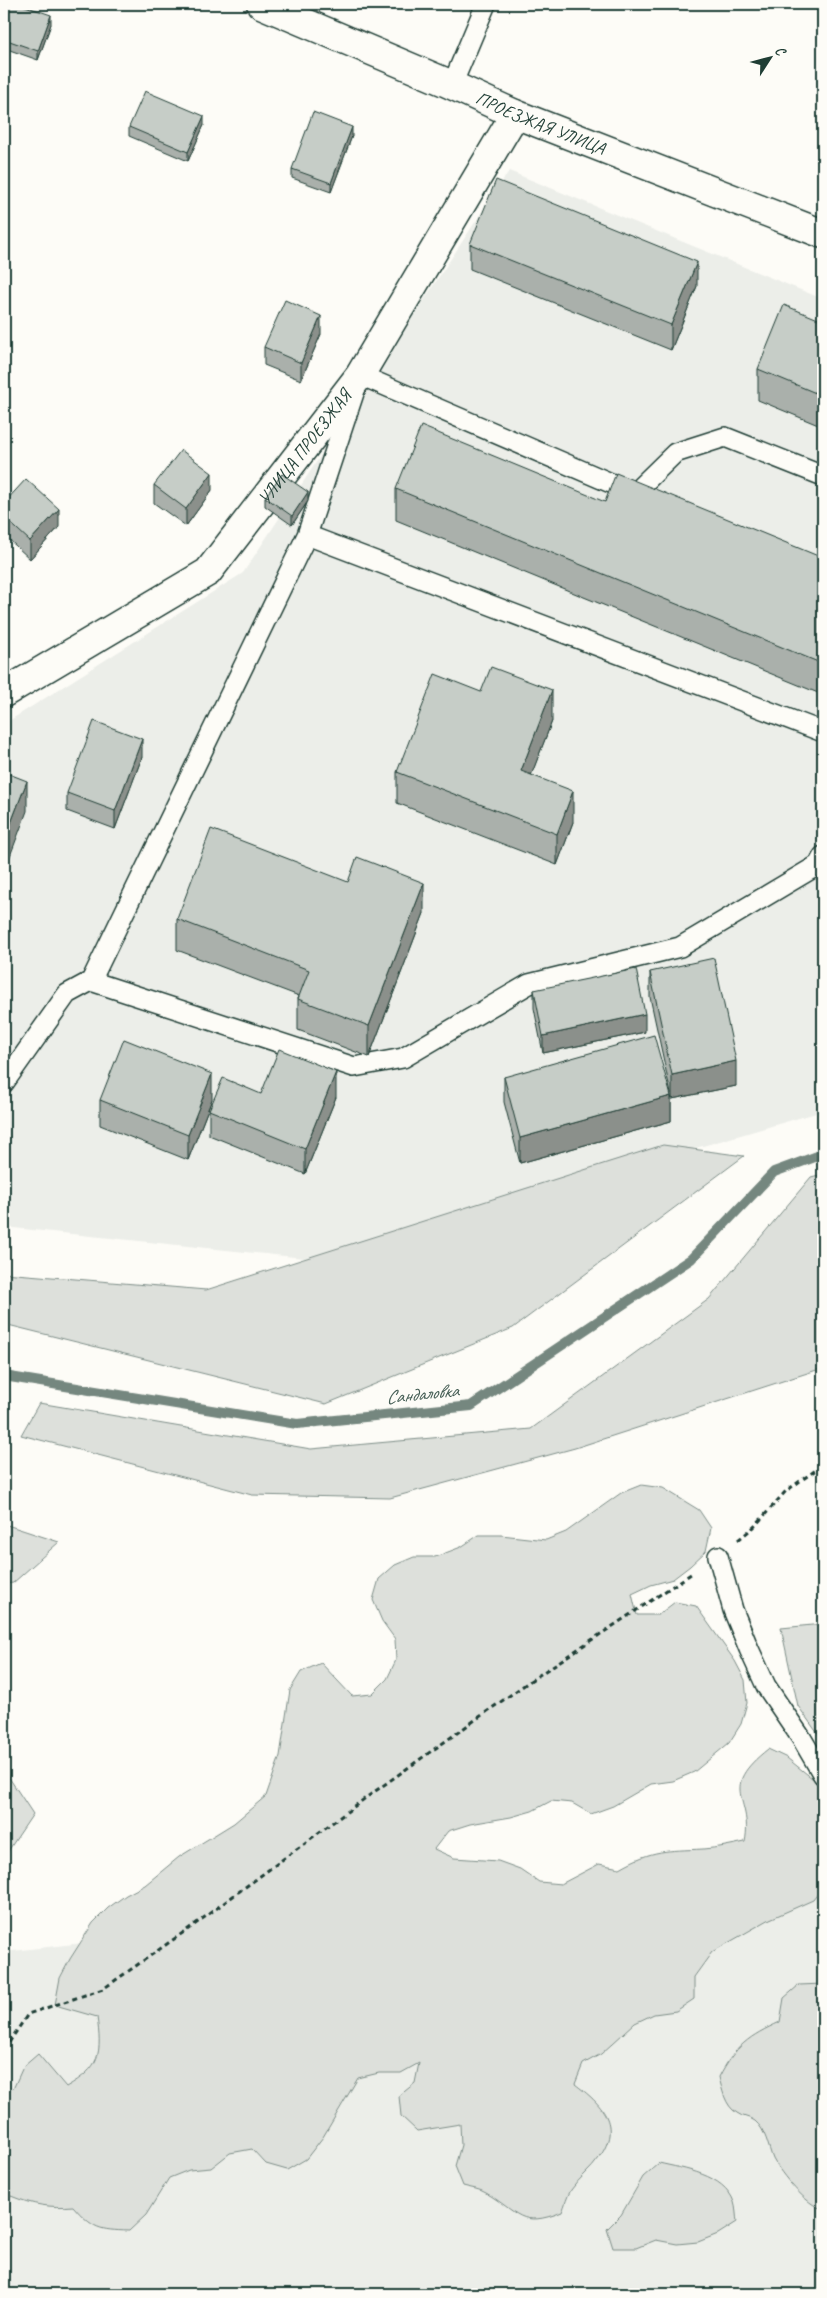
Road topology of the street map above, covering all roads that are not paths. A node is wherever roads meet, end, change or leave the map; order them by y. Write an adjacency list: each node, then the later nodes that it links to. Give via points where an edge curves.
1 (261, 4): 3 (street, ПРОЕЗЖАЯ УЛИЦА)
2 (486, 4): 3 (lane)
3 (452, 85): 4 (street, ПРОЕЗЖАЯ УЛИЦА)
4 (515, 114): 5 (street, ПРОЕЗЖАЯ УЛИЦА); 6 (street, УЛИЦА ПРОЕЗЖАЯ)
5 (823, 234)
6 (360, 375): 7 (lane, via 634,493 675,453 725,437); 8 (lane); 9 (street, УЛИЦА ПРОЕЗЖАЯ, via 208,572)
7 (823, 476)
8 (307, 535): 10 (lane); 12 (lane)
9 (4, 693)
10 (823, 732)
11 (823, 856): 12 (lane, via 818,865 680,947 529,984 403,1058 354,1067)
12 (91, 981): 13 (lane, via 67,994)
13 (4, 1083)
14 (718, 1556): 15 (lane, via 733,1610 766,1686)
15 (823, 1775)

